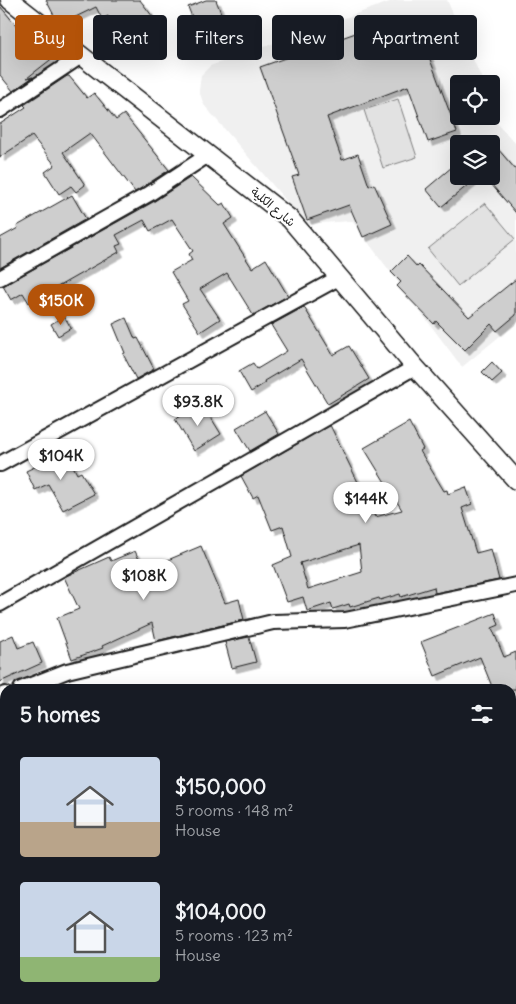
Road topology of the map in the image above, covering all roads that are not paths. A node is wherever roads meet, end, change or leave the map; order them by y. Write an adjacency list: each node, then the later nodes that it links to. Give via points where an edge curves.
1 (10, 0): 2 (street, شارع الكلية)
2 (29, 15)
3 (83, 58): 6 (street, شارع الكلية)
4 (75, 60): 5 (street)
5 (0, 110)
6 (208, 155): 7 (street, شارع الكلية, via 290,219); 8 (street, via 149,194)
7 (340, 277): 9 (street, شارع الكلية); 10 (street)
8 (0, 278)
9 (415, 367): 11 (street, شارع الكلية); 13 (street)
10 (0, 464)
11 (516, 480)
12 (516, 585): 14 (street, via 345,620 273,622 67,671)
13 (0, 604)
14 (34, 684)

